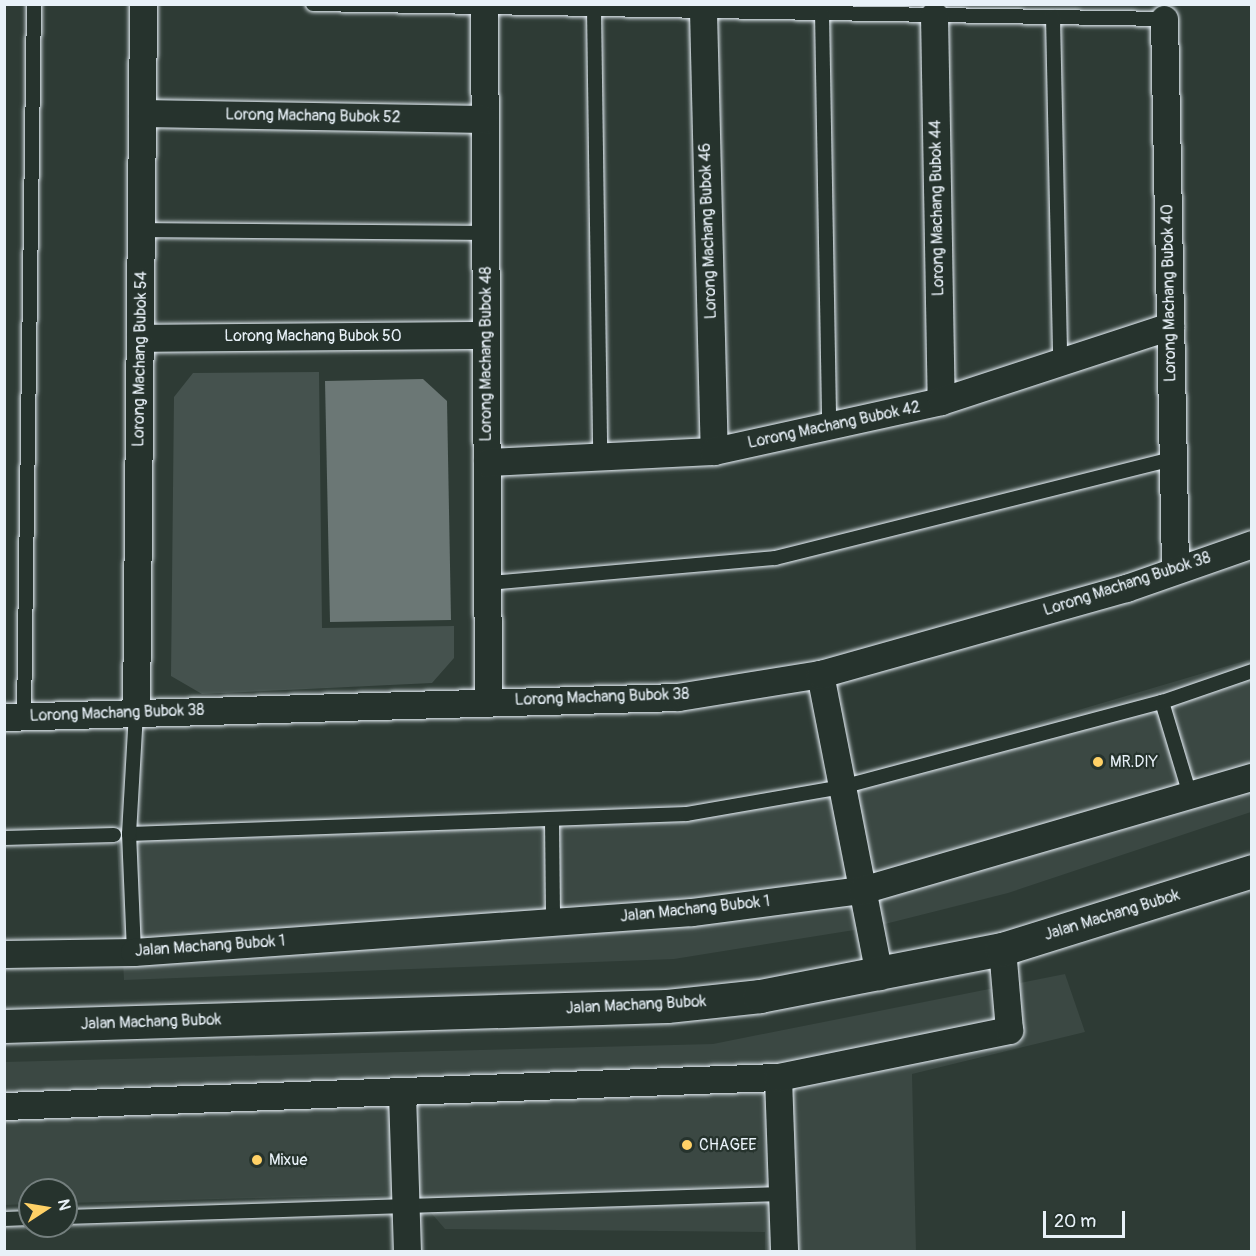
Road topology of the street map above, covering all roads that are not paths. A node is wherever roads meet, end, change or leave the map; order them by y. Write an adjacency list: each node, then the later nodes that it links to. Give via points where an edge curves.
1 (34, 4): 33 (lane)
2 (143, 4): 11 (street, Lorong Machang Bubok 54)
3 (313, 4): 4 (lane)
4 (484, 7): 5 (lane); 12 (street, Lorong Machang Bubok 48)
5 (594, 9): 6 (lane); 22 (lane)
6 (703, 11): 7 (lane); 21 (street, Lorong Machang Bubok 46)
7 (822, 13): 8 (lane); 20 (lane)
8 (933, 15): 9 (lane); 19 (street, Lorong Machang Bubok 44)
9 (1053, 17): 10 (lane); 18 (lane)
10 (1164, 19): 15 (street, Lorong Machang Bubok 40)
11 (142, 113): 12 (street, Lorong Machang Bubok 52); 13 (street, Lorong Machang Bubok 54)
12 (484, 119): 14 (street, Lorong Machang Bubok 48)
13 (141, 230): 14 (lane); 17 (street, Lorong Machang Bubok 54)
14 (485, 233): 16 (street, Lorong Machang Bubok 48)
15 (1170, 326): 18 (street, Lorong Machang Bubok 42); 23 (street, Lorong Machang Bubok 40)
16 (486, 335): 17 (street, Lorong Machang Bubok 50); 24 (street, Lorong Machang Bubok 48)
17 (140, 338): 32 (street, Lorong Machang Bubok 54)
18 (1060, 359): 19 (street, Lorong Machang Bubok 42)
19 (941, 401): 20 (street, Lorong Machang Bubok 42)
20 (829, 427): 21 (street, Lorong Machang Bubok 42)
21 (714, 451): 22 (street, Lorong Machang Bubok 42)
22 (600, 459): 24 (street, Lorong Machang Bubok 42)
23 (1173, 459): 26 (street, Lorong Machang Bubok 40); 27 (lane, via 775,558)
24 (487, 462): 27 (street, Lorong Machang Bubok 48)
25 (1251, 544): 26 (street, Lorong Machang Bubok 38)
26 (1175, 568): 29 (street, Lorong Machang Bubok 38, via 1126,588)
27 (489, 583): 30 (street, Lorong Machang Bubok 48)
28 (1251, 671): 31 (lane)
29 (820, 674): 30 (street, Lorong Machang Bubok 38, via 678,697); 35 (street)
30 (488, 701): 32 (street, Lorong Machang Bubok 38)
31 (1162, 702): 35 (lane); 36 (lane)
32 (136, 713): 33 (street, Lorong Machang Bubok 38); 38 (lane)
33 (14, 717)
34 (1251, 777): 36 (street, Jalan Machang Bubok 1)
35 (842, 787): 37 (lane, via 687,814); 42 (street)
36 (1191, 798): 42 (street, Jalan Machang Bubok 1)
37 (552, 820): 38 (lane); 43 (lane)
38 (129, 834): 45 (lane)
39 (114, 835): 40 (lane)
40 (4, 838)
41 (1251, 871): 44 (main road, Jalan Machang Bubok)
42 (862, 890): 43 (street, Jalan Machang Bubok 1, via 692,912); 47 (street)
43 (553, 921): 45 (street, Jalan Machang Bubok 1)
44 (1002, 949): 47 (main road, Jalan Machang Bubok); 49 (street, via 1009,1030)
45 (128, 952): 46 (street, Jalan Machang Bubok 1)
46 (4, 954)
47 (879, 976): 48 (main road, Jalan Machang Bubok, via 667,1006)
48 (4, 1026)
49 (778, 1077): 50 (street); 52 (street)
50 (402, 1093): 51 (street); 53 (street)
51 (4, 1106)
52 (782, 1194): 53 (lane); 56 (street)
53 (406, 1206): 54 (lane); 55 (street)
54 (78, 1217)
55 (407, 1251)
56 (783, 1251)

